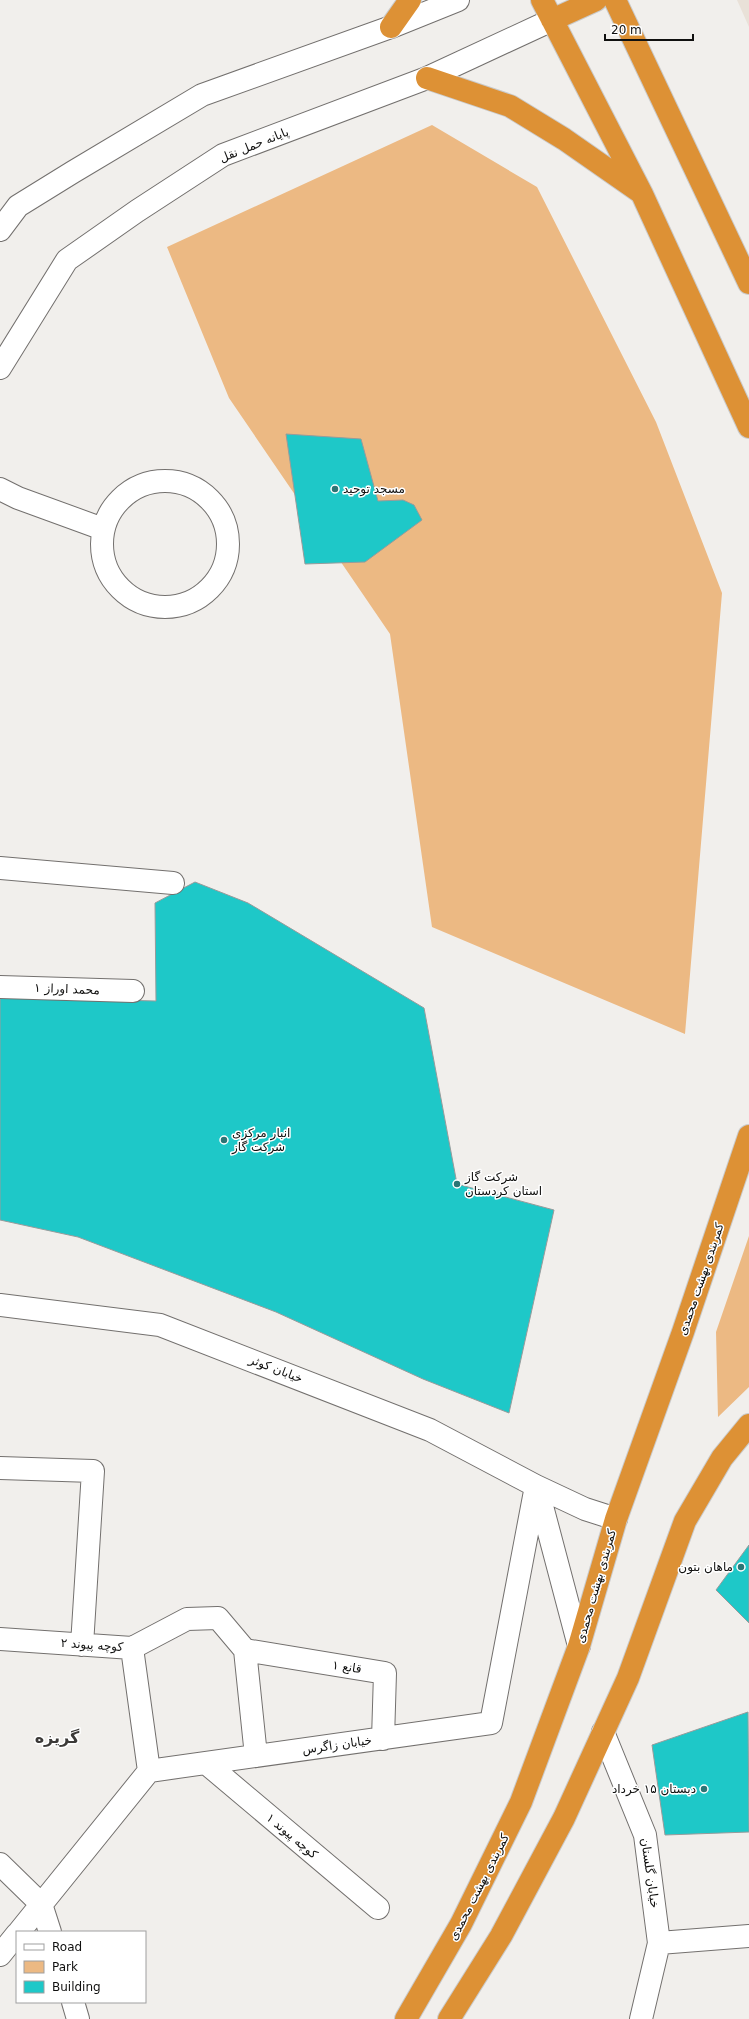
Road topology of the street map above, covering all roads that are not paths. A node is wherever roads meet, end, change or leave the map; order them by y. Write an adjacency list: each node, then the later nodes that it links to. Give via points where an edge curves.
1 (410, 0): 7 (highway)
2 (458, 0): 7 (street)
3 (542, 0): 6 (highway)
4 (596, 0): 6 (highway)
5 (615, 0): 11 (highway)
6 (552, 20): 8 (street, پایانه حمل نقل); 9 (highway)
7 (391, 27): 10 (street, via 202,95 18,206)
8 (427, 78): 9 (highway, via 510,106 564,139); 12 (street, پایانه حمل نقل, via 223,155 137,211 67,260)
9 (642, 194): 13 (highway)
10 (0, 230)
11 (749, 283)
12 (0, 368)
13 (749, 427)
14 (0, 490): 15 (street)
15 (103, 529): 15 (street, via 103,562 117,588 137,602 162,608 186,604 210,589 221,573 227,556 228,535 220,512 202,492 182,483 157,481 132,490 115,504)
16 (0, 868): 17 (street)
17 (173, 883)
18 (0, 987): 19 (street, محمد اوراز ۱)
19 (133, 991)
20 (749, 1136): 25 (highway, کمربندی بهشت محمدی)
21 (0, 1305): 24 (street, خیابان کوثر, via 160,1325 430,1430)
22 (749, 1425): 31 (highway, via 722,1458 685,1520 628,1678)
23 (0, 1468): 27 (street, via 92,1471)
24 (536, 1486): 25 (street, خیابان کوثر, via 585,1509); 28 (street); 32 (street, خیابان زاگرس, via 491,1723)
25 (616, 1519): 28 (highway, کمربندی بهشت محمدی)
26 (0, 1639): 27 (street, کوچه پیوند ۲)
27 (82, 1645): 29 (street, کوچه پیوند ۲)
28 (579, 1646): 47 (highway, کمربندی بهشت محمدی, via 521,1802 461,1924)
29 (132, 1648): 30 (street, via 187,1619 218,1618); 35 (street, کوچه پیوند ۲)
30 (245, 1650): 32 (street, قانع ۱, via 385,1673); 33 (street)
31 (603, 1732): 43 (street, خیابان گلستان, via 645,1835); 48 (highway, via 564,1818 512,1915)
32 (383, 1739): 33 (street, خیابان زاگرس)
33 (256, 1756): 34 (street, خیابان زاگرس)
34 (206, 1763): 35 (street, خیابان زاگرس); 38 (street, کوچه پیوند ۱)
35 (149, 1771): 37 (street)
36 (0, 1864): 37 (street)
37 (42, 1904): 39 (street); 40 (street)
38 (378, 1908)
39 (20, 1931)
40 (50, 1931)
41 (16, 1935): 44 (street)
42 (749, 1936): 43 (street)
43 (659, 1943): 49 (street, خیابان گلستان)
44 (0, 1955)
45 (73, 2003): 46 (street)
46 (78, 2019)
47 (406, 2019)
48 (449, 2019)
49 (641, 2019)

